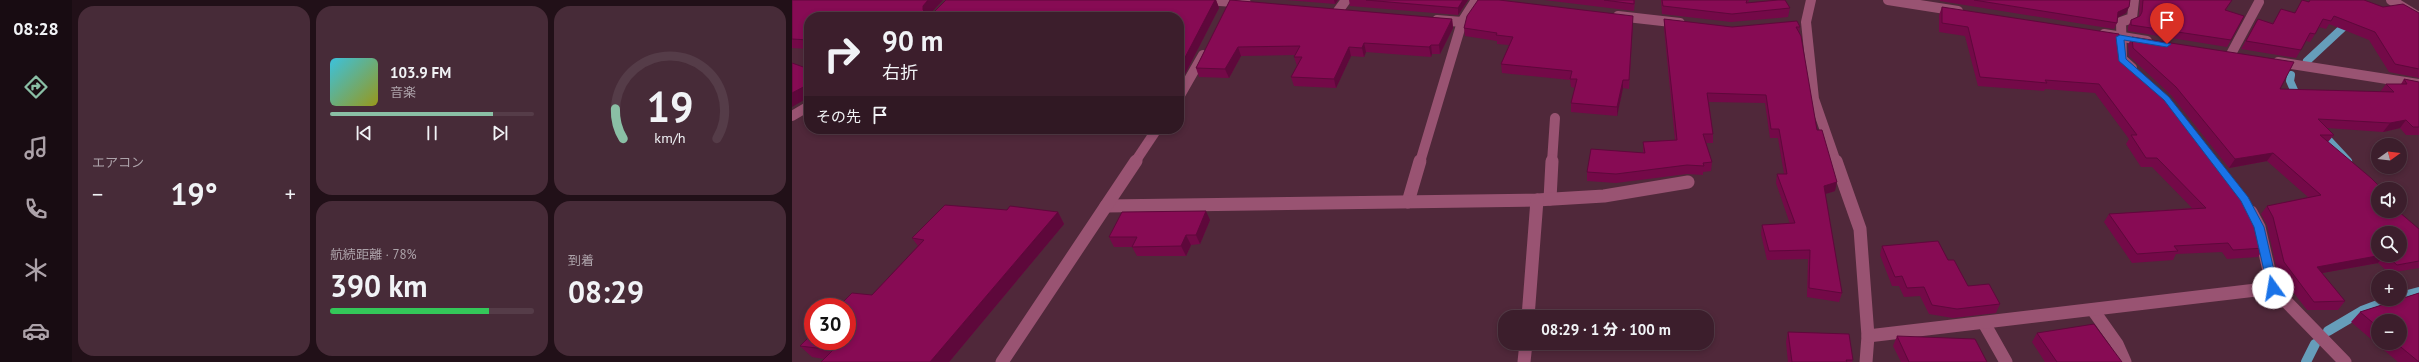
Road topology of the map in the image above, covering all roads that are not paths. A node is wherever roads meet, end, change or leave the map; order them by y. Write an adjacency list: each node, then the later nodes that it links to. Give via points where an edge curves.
1 (1207, 0): 8 (street)
2 (1346, 0): 11 (street, via 1334,11)
3 (1476, 0): 17 (street)
4 (1810, 0): 41 (street, via 1802,22 1814,99 1860,229)
5 (1888, 0): 12 (street)
6 (2134, 0): 20 (street, via 2132,18 2121,22)
7 (2392, 0): 15 (street)
8 (1230, 1): 10 (street); 14 (street)
9 (2259, 2): 23 (street)
10 (1260, 4)
11 (1353, 13)
12 (1970, 13)
13 (1608, 15): 18 (street)
14 (1222, 16)
15 (2419, 18)
16 (1423, 19): 17 (street)
17 (1462, 22): 35 (street)
18 (1693, 24)
19 (2096, 33): 20 (street)
20 (2120, 37): 22 (street); 25 (street, via 2122,60)
21 (1209, 43): 27 (street)
22 (2160, 43)
23 (2231, 54)
24 (2270, 60): 26 (street)
25 (2139, 74)
26 (2419, 84)
27 (1184, 88)
28 (804, 109): 29 (street)
29 (792, 116)
30 (1555, 118): 33 (street)
31 (1154, 134): 36 (street)
32 (1688, 182): 33 (street, via 1604,196)
33 (1544, 200): 35 (street); 38 (street)
34 (2245, 200): 37 (street, via 2259,227)
35 (1408, 202): 36 (street)
36 (1106, 206): 43 (street)
37 (2273, 288): 39 (street); 48 (street)
38 (1529, 310)
39 (2093, 310): 40 (street); 47 (street, via 2117,344)
40 (1984, 323): 41 (street); 46 (street)
41 (1868, 336): 45 (street)
42 (1525, 350): 44 (street)
43 (1002, 362)
44 (1524, 362)
45 (1866, 362)
46 (2006, 362)
47 (2125, 362)
48 (2345, 362)

